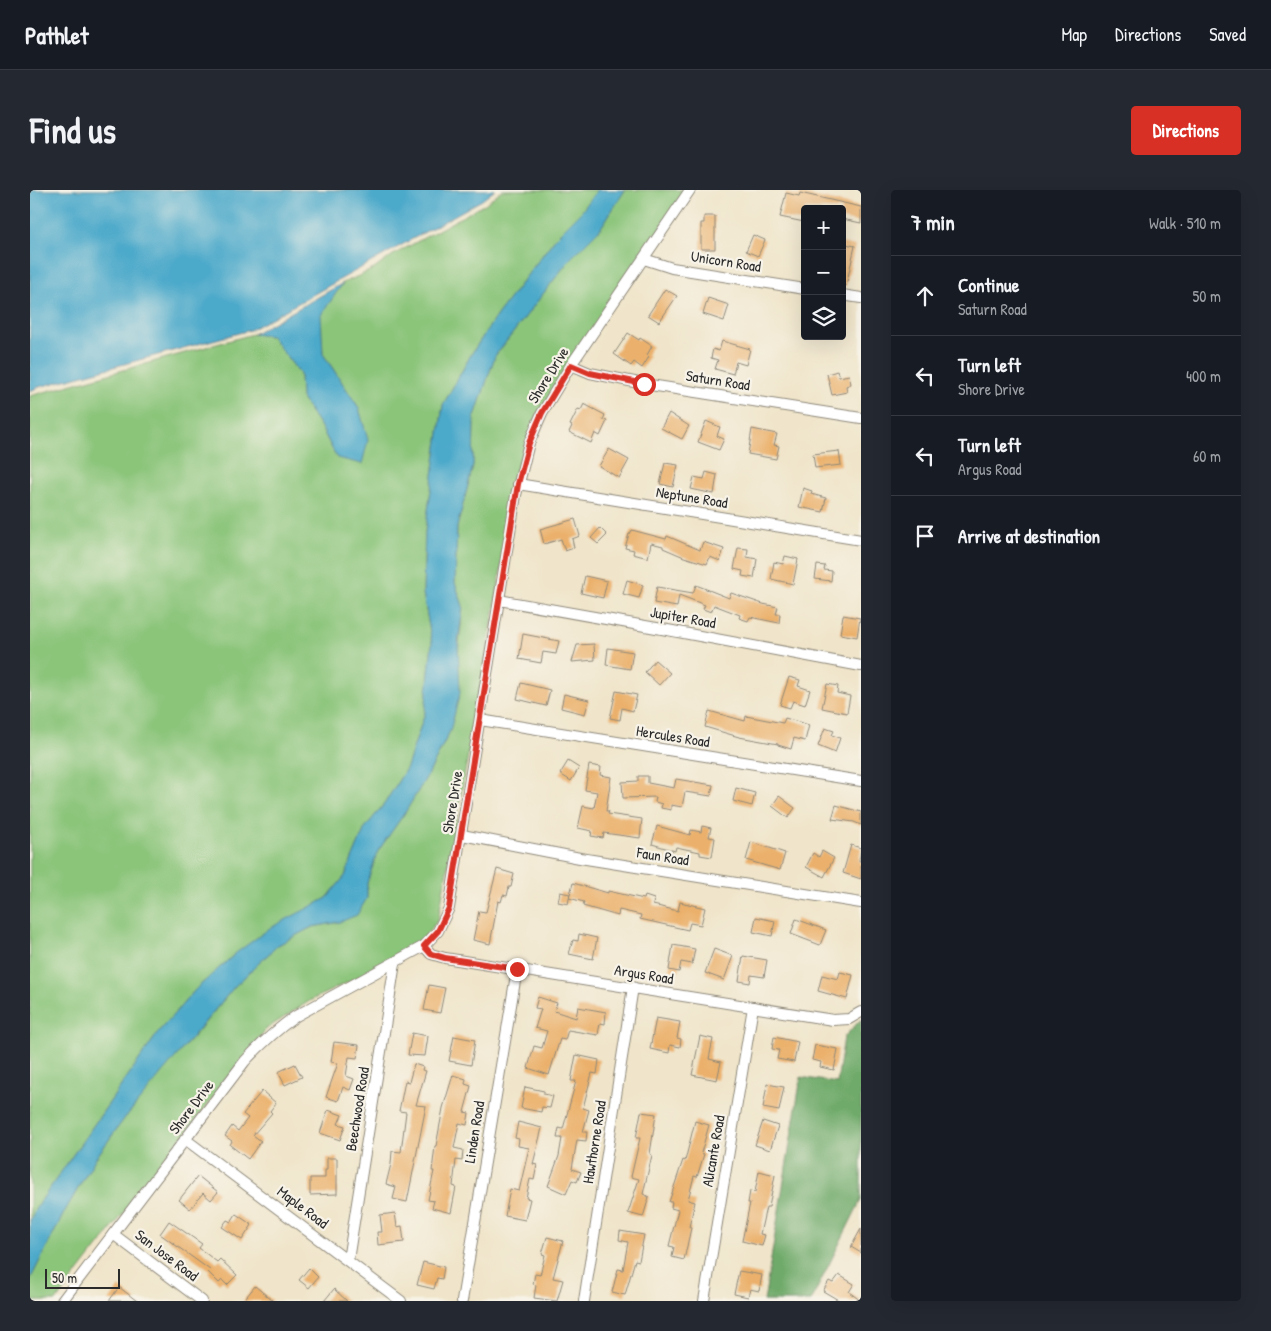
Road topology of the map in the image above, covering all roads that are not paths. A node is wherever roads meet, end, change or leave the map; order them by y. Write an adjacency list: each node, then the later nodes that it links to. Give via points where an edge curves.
1 (690, 190): 2 (street, Shore Drive)
2 (644, 259): 3 (street, Unicorn Road, via 672,268); 6 (street, Shore Drive)
3 (801, 288)
4 (846, 296): 5 (street)
5 (861, 298)
6 (571, 365): 7 (street, Saturn Road, via 590,373 644,384); 8 (street, Shore Drive, via 542,413 529,443)
7 (861, 418)
8 (518, 484): 9 (street, Neptune Road); 10 (street, Shore Drive)
9 (861, 540)
10 (499, 600): 11 (street, Jupiter Road); 12 (street, Shore Drive)
11 (861, 666)
12 (480, 720): 13 (street, Hercules Road); 14 (street, Shore Drive)
13 (861, 781)
14 (462, 835): 15 (street, Faun Road, via 580,858); 16 (street, Shore Drive, via 449,908 438,931)
15 (861, 903)
16 (424, 946): 17 (street, Shore Drive); 18 (street, Argus Road, via 431,954 445,958)
17 (395, 963): 22 (street, Shore Drive, via 278,1029 245,1061); 24 (street, Beechwood Road)
18 (517, 969): 19 (street, Argus Road); 28 (street, Linden Road)
19 (633, 988): 20 (street, Argus Road); 29 (street, Hawthorne Road)
20 (753, 1007): 21 (street, Argus Road, via 838,1020 849,1019); 30 (street, Alicante Road)
21 (861, 1012)
22 (185, 1139): 23 (street, Shore Drive); 24 (street, Maple Road)
23 (113, 1234): 25 (street, Shore Drive); 26 (street, San Jose Road)
24 (348, 1260): 27 (street, Maple Road)
25 (62, 1301)
26 (202, 1301)
27 (401, 1301)
28 (462, 1301)
29 (584, 1301)
30 (704, 1301)

